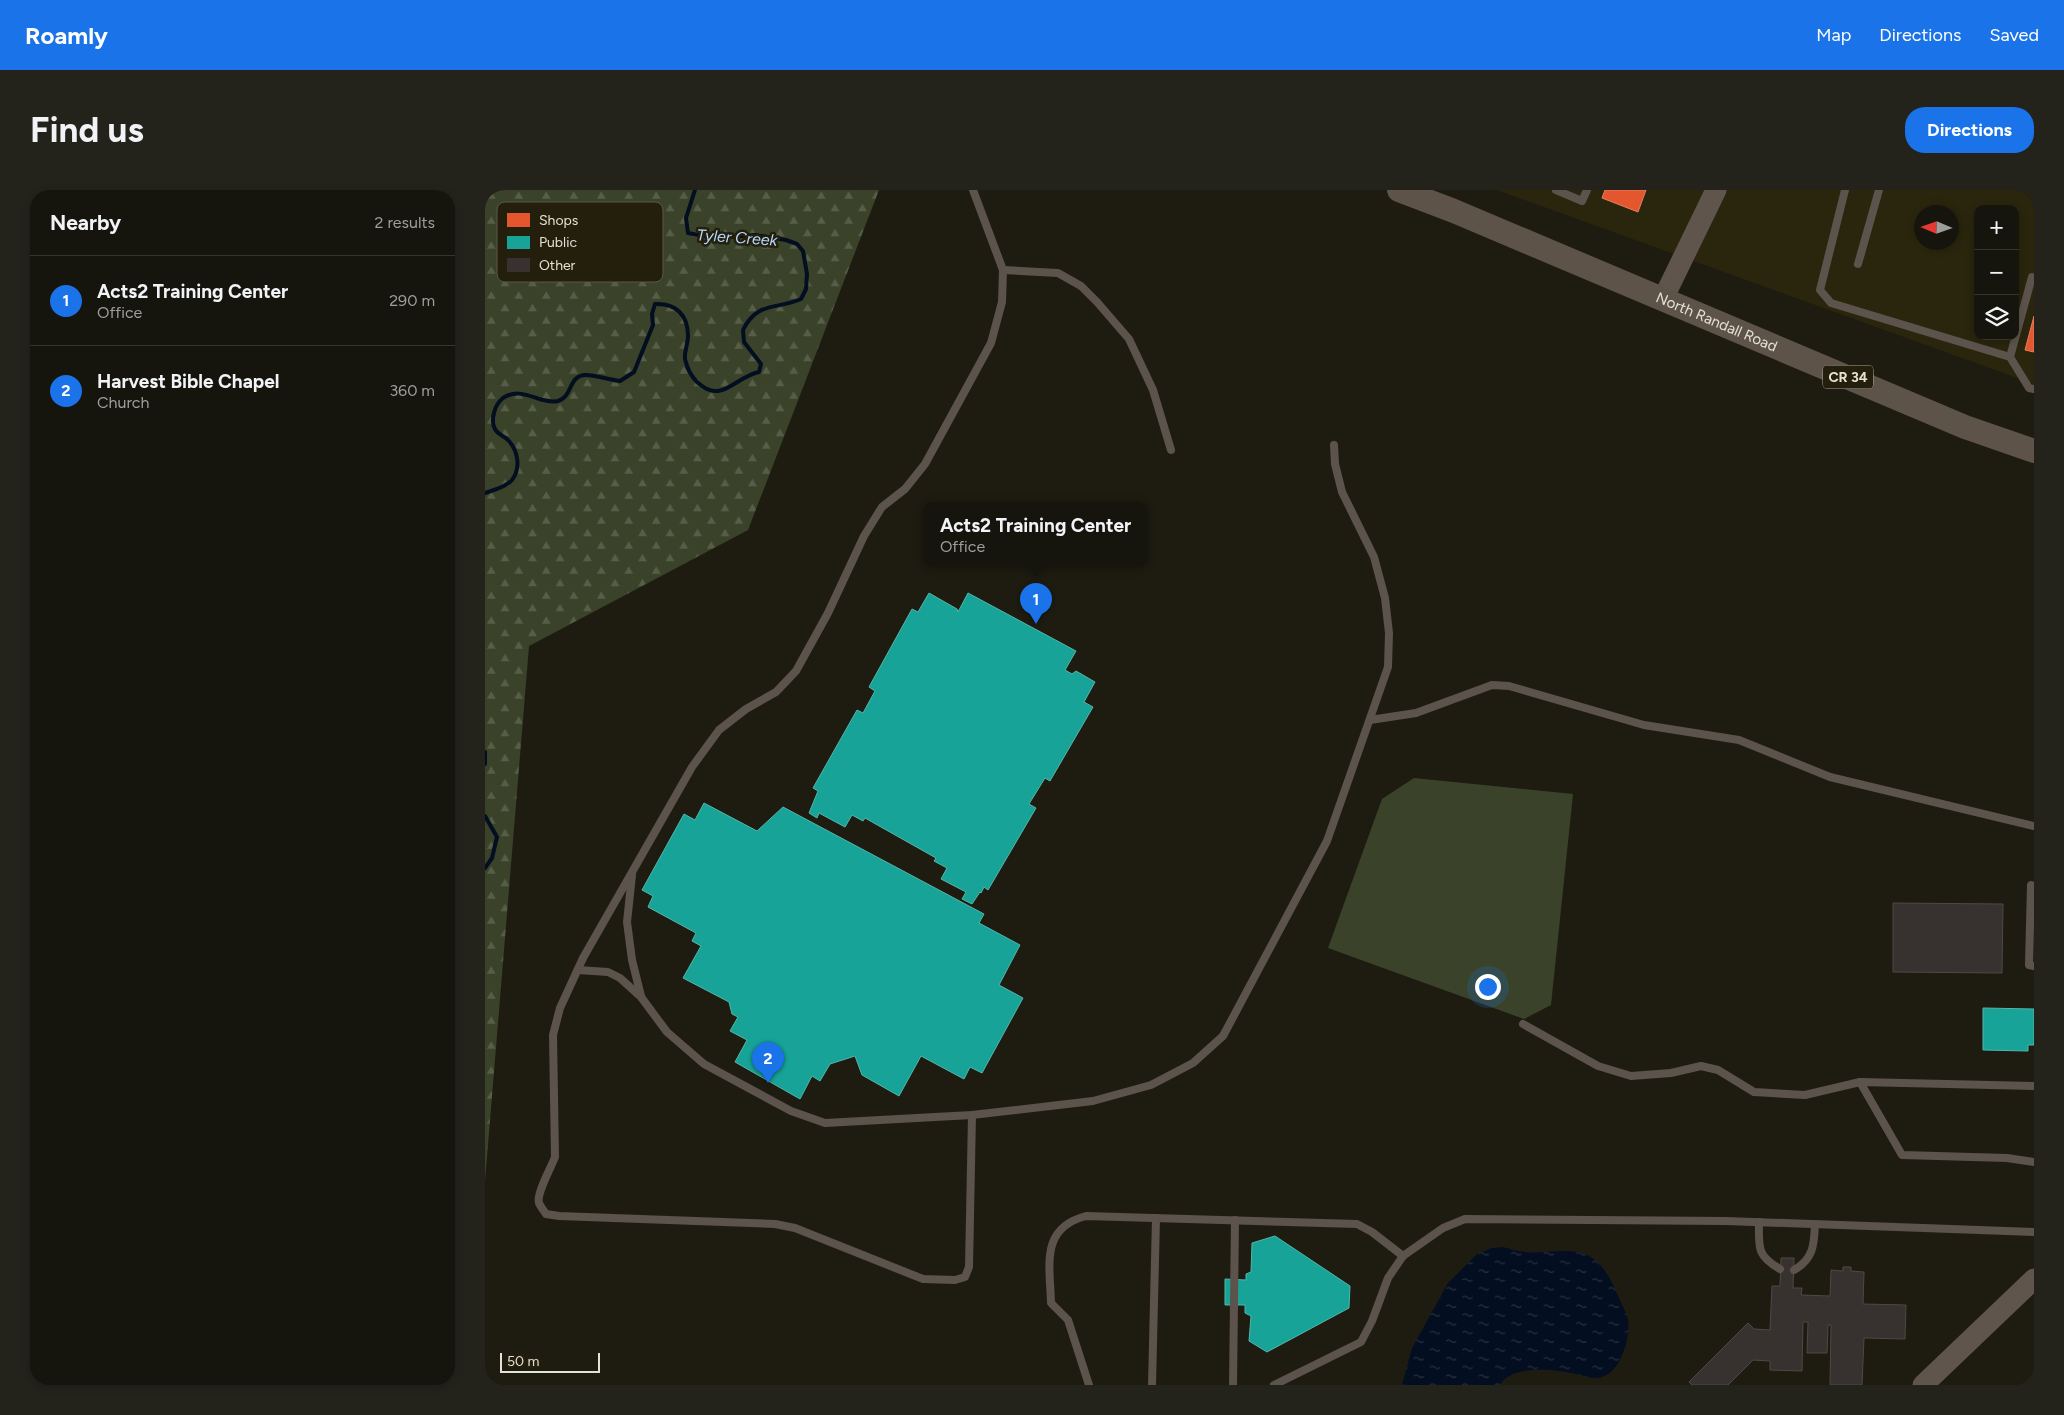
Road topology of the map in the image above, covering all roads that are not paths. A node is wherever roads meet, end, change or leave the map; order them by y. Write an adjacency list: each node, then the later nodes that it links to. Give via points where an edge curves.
1 (973, 190): 9 (lane)
2 (1399, 190): 11 (main road, North Randall Road / CR 34)
3 (1556, 190): 4 (lane, via 1582,201)
4 (1587, 190)
5 (1716, 190): 11 (main road)
6 (1845, 190): 12 (lane, via 1820,290 1831,303)
7 (1879, 190): 8 (lane)
8 (1858, 264)
9 (1003, 270): 15 (lane, via 1058,273 1081,286 1097,302 1129,339 1153,390); 19 (lane, via 1002,302 991,343 925,464 905,489 882,507 796,670 776,692 719,730 692,767)
10 (2034, 278): 12 (lane)
11 (1663, 299): 16 (main road, North Randall Road / CR 34, via 1965,427)
12 (2010, 357): 13 (lane, via 2029,388)
13 (2034, 389)
14 (1334, 445): 17 (lane, via 1342,492 1373,557 1385,598 1388,667)
15 (1171, 450)
16 (2034, 451)
17 (1370, 720): 18 (lane, via 1416,712 1492,685 1509,686 1644,725 1739,740 1830,777); 27 (lane, via 1327,840 1223,1036 1193,1063 1151,1085 1093,1101)
18 (2034, 826)
19 (633, 870): 22 (lane); 23 (lane, via 627,922)
20 (2034, 886): 21 (lane, via 2031,886 2029,966)
21 (2034, 966)
22 (578, 970): 23 (lane, via 607,972 621,978); 27 (lane, via 560,1008 553,1035 555,1156 540,1189 539,1203 546,1214 775,1224 795,1228 923,1279 955,1280 965,1277 969,1267)
23 (641, 996): 27 (lane, via 667,1032 704,1064 791,1111 825,1123)
24 (1523, 1024): 25 (lane, via 1598,1066 1631,1076 1671,1074 1701,1066 1718,1070 1755,1092 1805,1095)
25 (1860, 1082): 26 (lane); 28 (lane, via 1903,1155 2007,1158)
26 (2034, 1086)
27 (972, 1115)
28 (2034, 1162)
29 (1156, 1218): 30 (lane); 38 (lane, via 1087,1216 1070,1220 1056,1234 1050,1251 1051,1303 1068,1320); 39 (lane)
30 (1235, 1220): 34 (lane, via 1357,1224); 40 (lane)
31 (1759, 1222): 32 (lane); 34 (lane, via 1465,1219 1443,1228); 35 (lane, via 1760,1252)
32 (1815, 1224): 33 (lane); 36 (lane, via 1812,1253)
33 (2034, 1232)
34 (1403, 1256): 41 (lane, via 1388,1278 1361,1342)
35 (1780, 1269)
36 (1794, 1270)
37 (2034, 1279): 42 (main road)
38 (1089, 1385)
39 (1152, 1385)
40 (1233, 1385)
41 (1274, 1385)
42 (1923, 1385)

